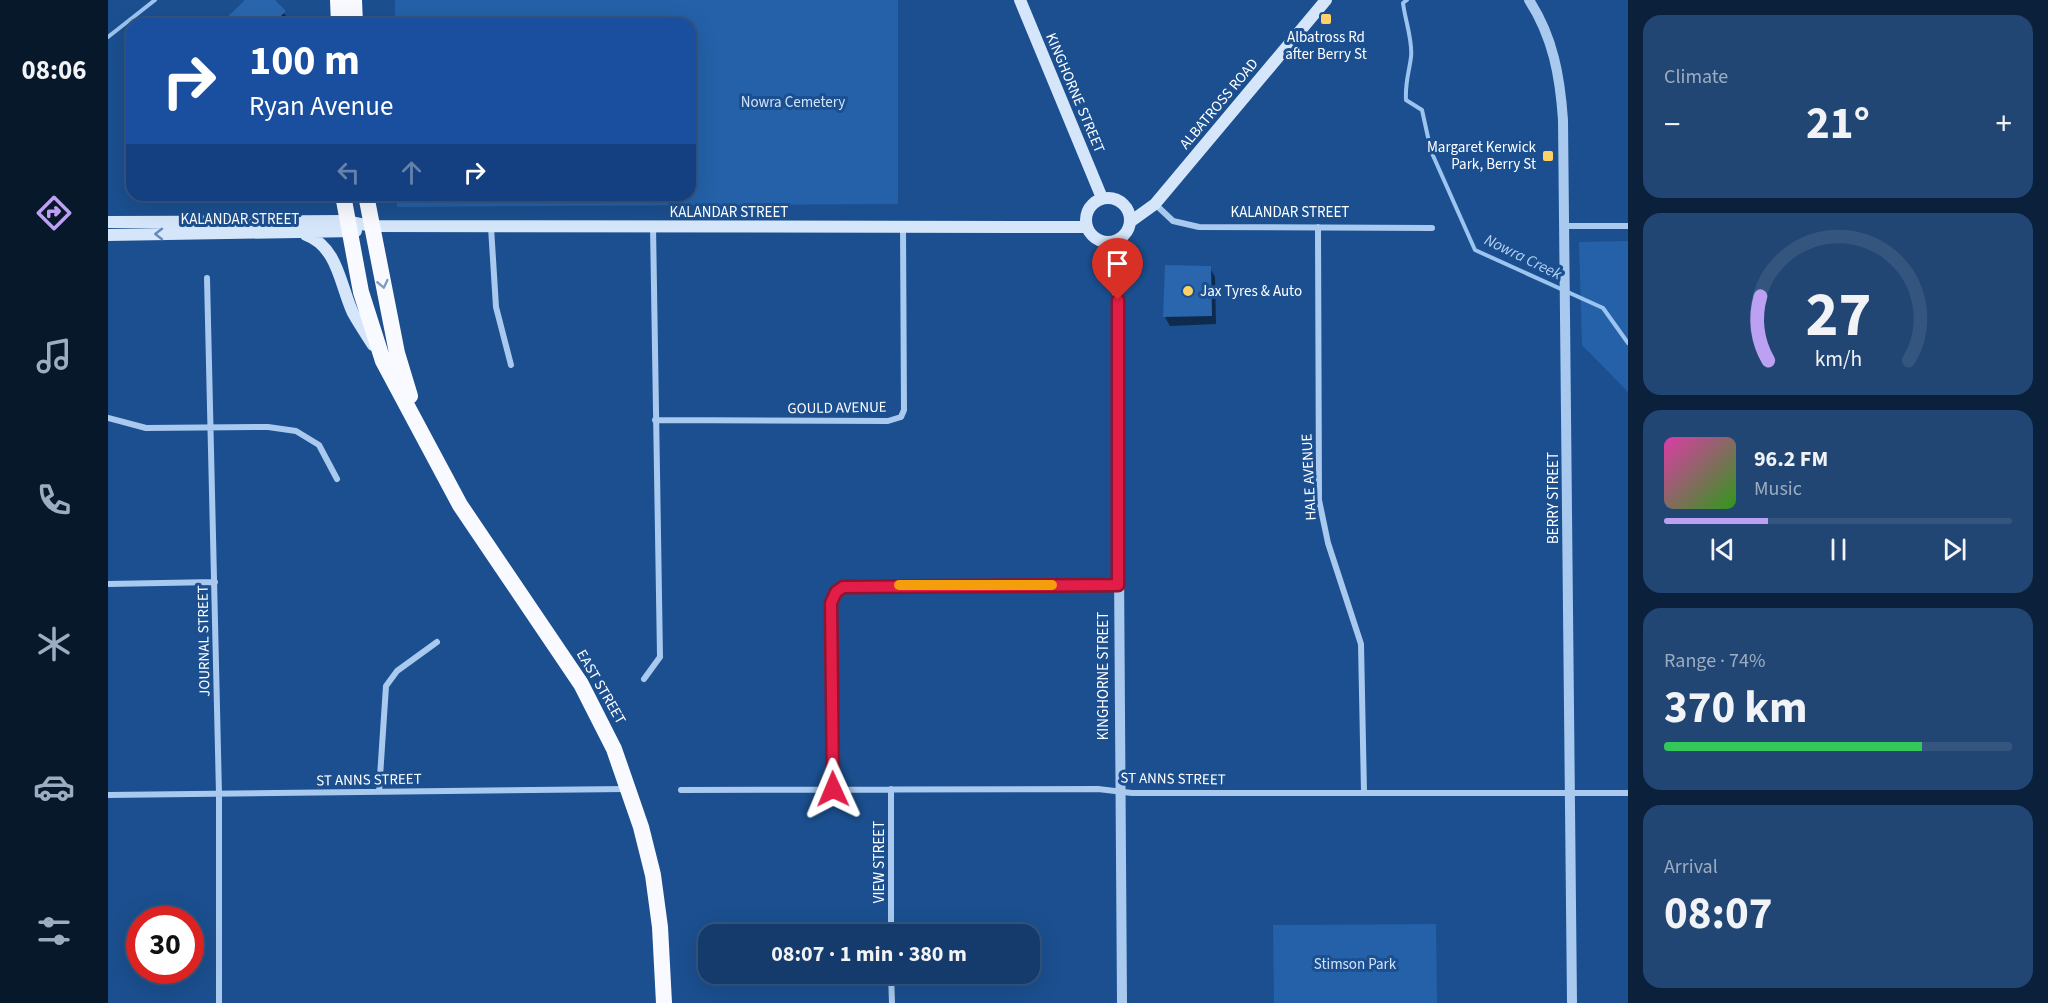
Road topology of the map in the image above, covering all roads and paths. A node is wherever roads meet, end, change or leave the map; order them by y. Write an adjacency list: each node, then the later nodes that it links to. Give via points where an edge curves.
1 (338, 0): 6 (highway)
2 (354, 0): 7 (highway)
3 (1020, 0): 8 (main road, KINGHORNE STREET)
4 (1326, 0): 11 (main road, ALBATROSS ROAD)
5 (1529, 0): 16 (street, BERRY STREET, via 1549,38 1560,77)
6 (339, 18)
7 (355, 18)
8 (1102, 198): 13 (main road, via 1120,201 1128,210); 21 (main road, via 1087,213)
9 (344, 201): 18 (highway, EAST STREET)
10 (367, 201): 14 (highway, EAST STREET)
11 (1155, 204): 13 (main road, ALBATROSS ROAD); 22 (street, KALANDAR STREET, via 1185,225)
12 (108, 222): 18 (main road, KALANDAR STREET)
13 (1130, 222): 26 (main road, via 1125,234)
14 (370, 226): 18 (main road, KALANDAR STREET); 19 (main road, KALANDAR STREET); 32 (highway, EAST STREET, one-way to 32, via 397,353)
15 (653, 226): 19 (main road, KALANDAR STREET); 20 (main road, KALANDAR STREET); 31 (street)
16 (1565, 226): 17 (street); 47 (street, BERRY STREET)
17 (1628, 226)
18 (348, 227): 24 (main road, KALANDAR STREET); 28 (highway, EAST STREET, via 361,292)
19 (491, 227): 29 (street, via 496,307)
20 (903, 227): 21 (main road, KALANDAR STREET); 31 (street, GOULD AVENUE, via 901,417 888,421)
21 (1087, 227): 26 (main road, via 1095,238)
22 (1318, 227): 23 (street, KALANDAR STREET); 46 (street, HALE AVENUE, via 1319,500 1328,543 1361,644)
23 (1432, 228)
24 (301, 234): 25 (main road, KALANDAR STREET, one-way to 25); 28 (main road, via 318,240 329,251 353,313)
25 (108, 235)
26 (1114, 241): 37 (street, KINGHORNE STREET, via 1118,277)
27 (207, 278): 33 (street, JOURNAL STREET)
28 (383, 361): 32 (highway, EAST STREET)
29 (510, 365)
30 (108, 418): 33 (street, via 146,428)
31 (655, 420): 39 (street, via 660,657)
32 (418, 422): 40 (highway, EAST STREET, via 460,505 581,684)
33 (212, 429): 34 (street, via 268,427 296,431 319,445); 35 (street, JOURNAL STREET)
34 (337, 479)
35 (215, 582): 36 (street); 49 (street, JOURNAL STREET)
36 (108, 584)
37 (1118, 585): 41 (street, via 843,587 836,592 831,603); 44 (street, KINGHORNE STREET)
38 (437, 642): 45 (street, via 397,671 386,686)
39 (644, 679)
40 (630, 789): 45 (street, ST ANNS STREET); 54 (highway, EAST STREET, via 657,901)
41 (833, 789): 42 (street, ST ANNS STREET); 43 (street, ST ANNS STREET)
42 (891, 789): 44 (street, ST ANNS STREET); 51 (street, VIEW STREET)
43 (681, 790)
44 (1119, 791): 46 (street, ST ANNS STREET); 56 (street, KINGHORNE STREET)
45 (379, 792): 49 (street, ST ANNS STREET)
46 (1364, 792): 47 (street, ST ANNS STREET)
47 (1570, 793): 48 (street, ST ANNS STREET); 57 (street, BERRY STREET)
48 (1628, 793)
49 (219, 794): 50 (street, ST ANNS STREET); 53 (street, JOURNAL STREET)
50 (108, 795)
51 (891, 924)
52 (891, 984): 55 (street)
53 (219, 1003)
54 (664, 1003)
55 (891, 1003)
56 (1122, 1003)
57 (1572, 1003)

